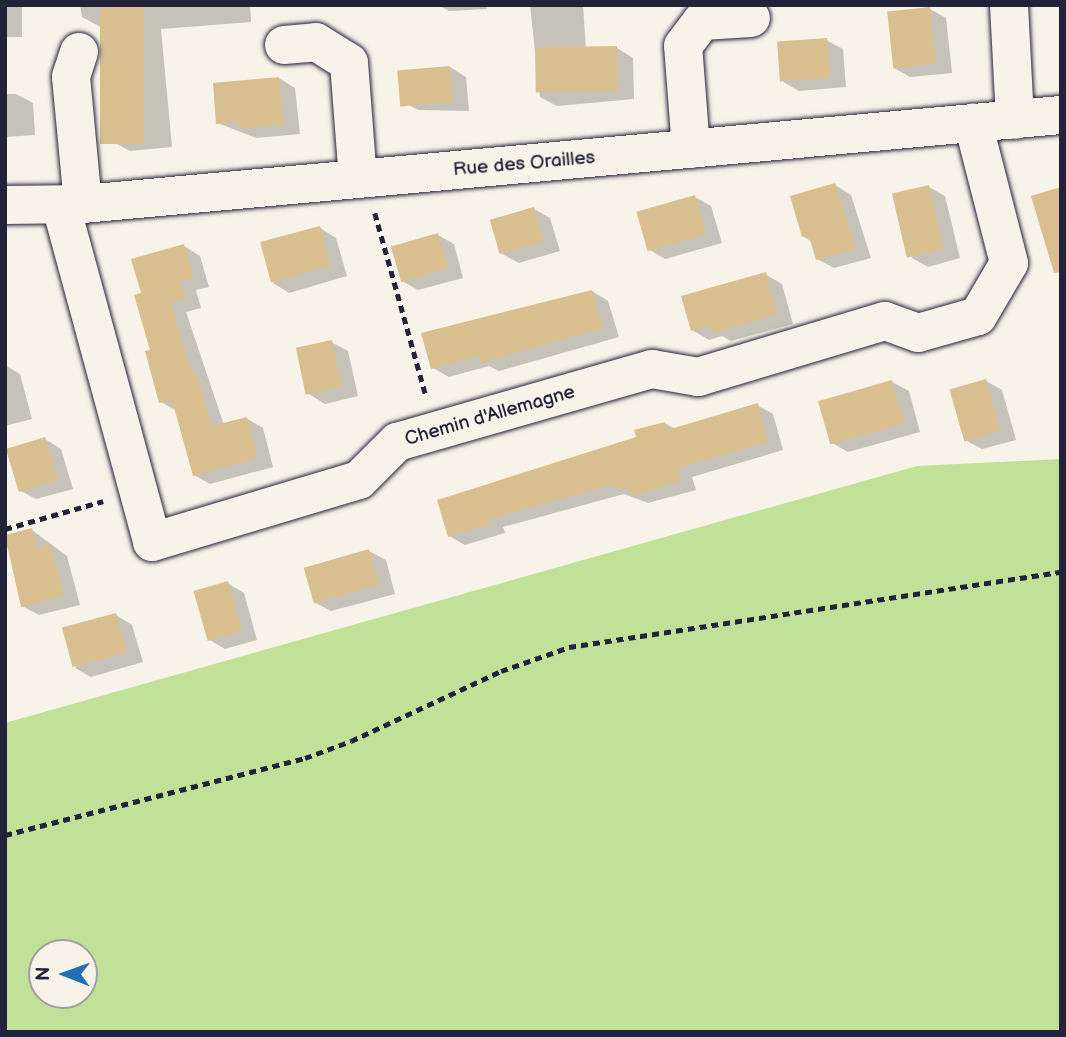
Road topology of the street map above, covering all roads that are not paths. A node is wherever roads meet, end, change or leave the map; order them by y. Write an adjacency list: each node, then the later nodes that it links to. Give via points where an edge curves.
1 (1009, 5): 6 (street)
2 (751, 18): 8 (street, via 702,21 683,46)
3 (284, 45): 9 (street, via 316,42 349,63)
4 (79, 52): 11 (street, via 71,77)
5 (1061, 115): 6 (street, Rue des Orailles)
6 (1015, 120): 7 (street, Rue des Orailles)
7 (973, 123): 8 (street, Rue des Orailles); 11 (street, Chemin d'Allemagne, via 1009,263 978,316 918,333 885,321 698,377 652,369 397,442 359,480 152,542)
8 (691, 149): 9 (street, Rue des Orailles)
9 (362, 179): 11 (street, Rue des Orailles)
10 (5, 205): 11 (street, Rue des Orailles)
11 (72, 205)

